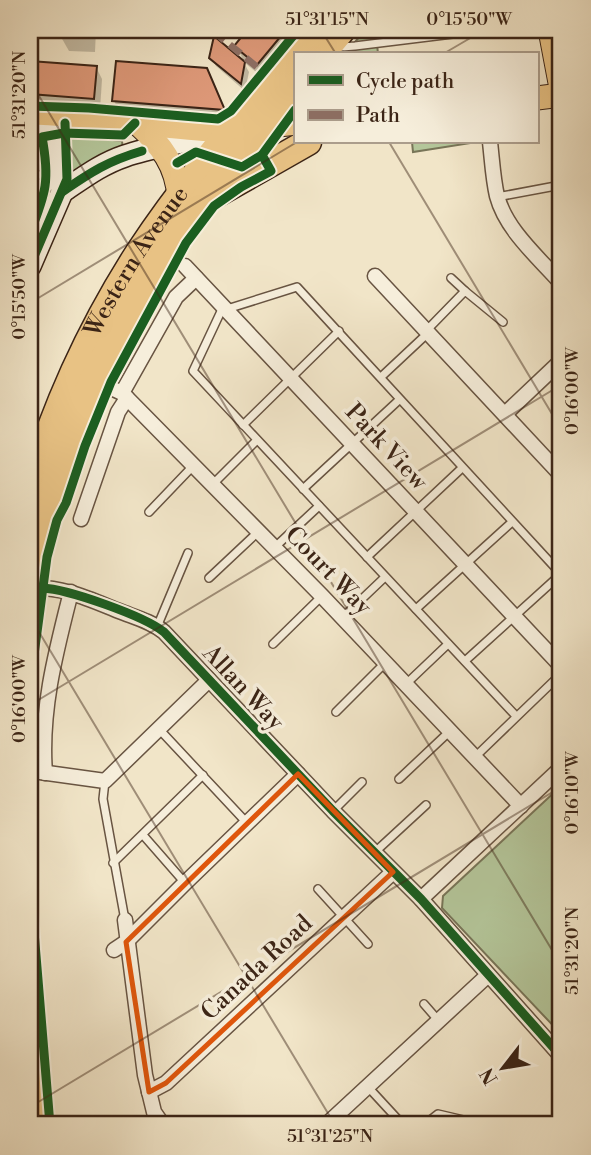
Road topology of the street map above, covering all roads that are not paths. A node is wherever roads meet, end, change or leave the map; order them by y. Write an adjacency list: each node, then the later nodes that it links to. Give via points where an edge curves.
1 (396, 30): 2 (lane, via 402,34)
2 (432, 30)
3 (485, 30): 5 (lane, via 342,47)
4 (550, 30): 9 (main road)
5 (328, 39): 6 (highway, Western Avenue)
6 (314, 52)
7 (294, 70): 16 (highway, Western Avenue)
8 (294, 87): 15 (highway, Western Avenue)
9 (561, 88)
10 (561, 95): 11 (main road)
11 (538, 98)
12 (32, 113): 13 (main road); 21 (main road, via 52,135)
13 (137, 123): 16 (main road); 19 (main road)
14 (294, 123): 15 (main road)
15 (262, 127): 16 (main road); 24 (highway, Western Avenue)
16 (228, 130): 19 (main road); 24 (highway, Western Avenue)
17 (304, 144): 24 (highway)
18 (490, 144): 23 (street)
19 (160, 148): 21 (main road, via 107,163); 24 (main road)
20 (30, 175): 21 (lane)
21 (61, 183): 25 (main road)
22 (561, 185): 23 (lane)
23 (497, 197): 30 (street, via 520,237)
24 (189, 201): 39 (highway, Western Avenue); 50 (highway, Western Avenue, via 139,252 95,329 62,398)
25 (30, 266)
26 (185, 266): 28 (street, Park View)
27 (375, 276): 35 (street)
28 (196, 278): 32 (street, Park View); 40 (street, via 176,297)
29 (451, 278): 31 (lane)
30 (561, 283)
31 (465, 291): 33 (lane); 35 (lane)
32 (225, 308): 34 (lane, via 297,287); 37 (street, Park View); 43 (lane, via 192,371)
33 (503, 322)
34 (339, 331): 37 (lane); 38 (lane)
35 (427, 332): 38 (lane); 42 (street)
36 (561, 361): 42 (street)
37 (290, 377): 43 (lane); 45 (street, Park View)
38 (381, 377): 41 (lane)
39 (94, 380): 40 (street, Court Way); 62 (highway, Western Avenue, via 66,445)
40 (125, 396): 46 (street, Court Way); 55 (street)
41 (399, 400): 45 (lane); 47 (lane)
42 (505, 414): 48 (street)
43 (243, 425): 44 (lane)
44 (257, 440): 49 (lane); 51 (lane)
45 (352, 443): 51 (lane); 54 (street, Park View)
46 (194, 466): 49 (street, Court Way); 53 (lane)
47 (462, 468): 54 (lane); 56 (lane)
48 (561, 475)
49 (212, 485): 57 (street, Court Way)
50 (30, 489)
51 (303, 489): 52 (lane)
52 (319, 506): 58 (lane); 60 (lane)
53 (149, 512)
54 (416, 512): 60 (lane); 61 (street, Park View)
55 (80, 519)
56 (512, 522): 61 (lane); 63 (lane)
57 (258, 532): 58 (street, Court Way); 65 (lane)
58 (274, 548): 68 (street, Court Way)
59 (188, 553): 72 (lane)
60 (367, 557): 64 (lane)
61 (466, 565): 69 (lane); 70 (street, Park View)
62 (30, 574)
63 (561, 574): 70 (lane)
64 (385, 577): 69 (lane); 71 (lane)
65 (209, 578)
66 (30, 588): 67 (street, Allan Way)
67 (71, 592): 72 (street, Allan Way); 90 (street, via 52,671 39,772)
68 (322, 596): 71 (street, Court Way); 73 (lane)
69 (416, 609): 74 (lane)
70 (514, 617): 75 (lane); 77 (street, Park View)
71 (342, 618): 76 (street, Court Way)
72 (157, 626): 79 (street, Allan Way)
73 (273, 644)
74 (448, 644): 75 (lane); 80 (lane)
75 (465, 661): 82 (lane)
76 (385, 663): 80 (street, Court Way); 81 (lane)
77 (561, 666)
78 (561, 674): 82 (lane)
79 (209, 680): 83 (street); 87 (street, Allan Way)
80 (406, 684): 84 (street, Court Way)
81 (336, 712)
82 (516, 716): 85 (lane)
83 (158, 728): 88 (lane); 90 (street)
84 (450, 731): 85 (street, Court Way); 89 (lane)
85 (475, 757): 93 (street, Court Way)
86 (561, 768): 93 (street)
87 (299, 774): 94 (street, Allan Way); 95 (street)
88 (203, 775): 95 (lane); 96 (lane)
89 (399, 779)
90 (105, 781): 98 (lane, via 103,799)
91 (362, 782): 94 (lane)
92 (426, 805): 97 (lane)
93 (521, 806): 102 (street)
94 (333, 811): 97 (street, Allan Way)
95 (247, 823): 100 (street)
96 (143, 835): 98 (lane); 100 (lane)
97 (374, 853): 99 (street, Allan Way)
98 (113, 863): 104 (lane)
99 (393, 872): 102 (street, Allan Way); 103 (street, Canada Road)
100 (185, 883): 106 (street)
101 (318, 889): 103 (lane)
102 (421, 899): 107 (street, Allan Way)
103 (346, 917): 105 (lane); 113 (street, Canada Road, via 166,1083)
104 (125, 920): 106 (street)
105 (369, 944)
106 (120, 946): 113 (street)
107 (487, 976): 109 (street); 111 (street, Allan Way)
108 (424, 1004): 109 (lane)
109 (438, 1020): 112 (street)
110 (30, 1034): 114 (highway)
111 (561, 1056)
112 (367, 1086): 116 (street); 117 (lane)
113 (149, 1092): 115 (street)
114 (38, 1125)
115 (163, 1125)
116 (326, 1125)
117 (403, 1125)
118 (424, 1125): 119 (lane, via 438,1114)
119 (485, 1125)

